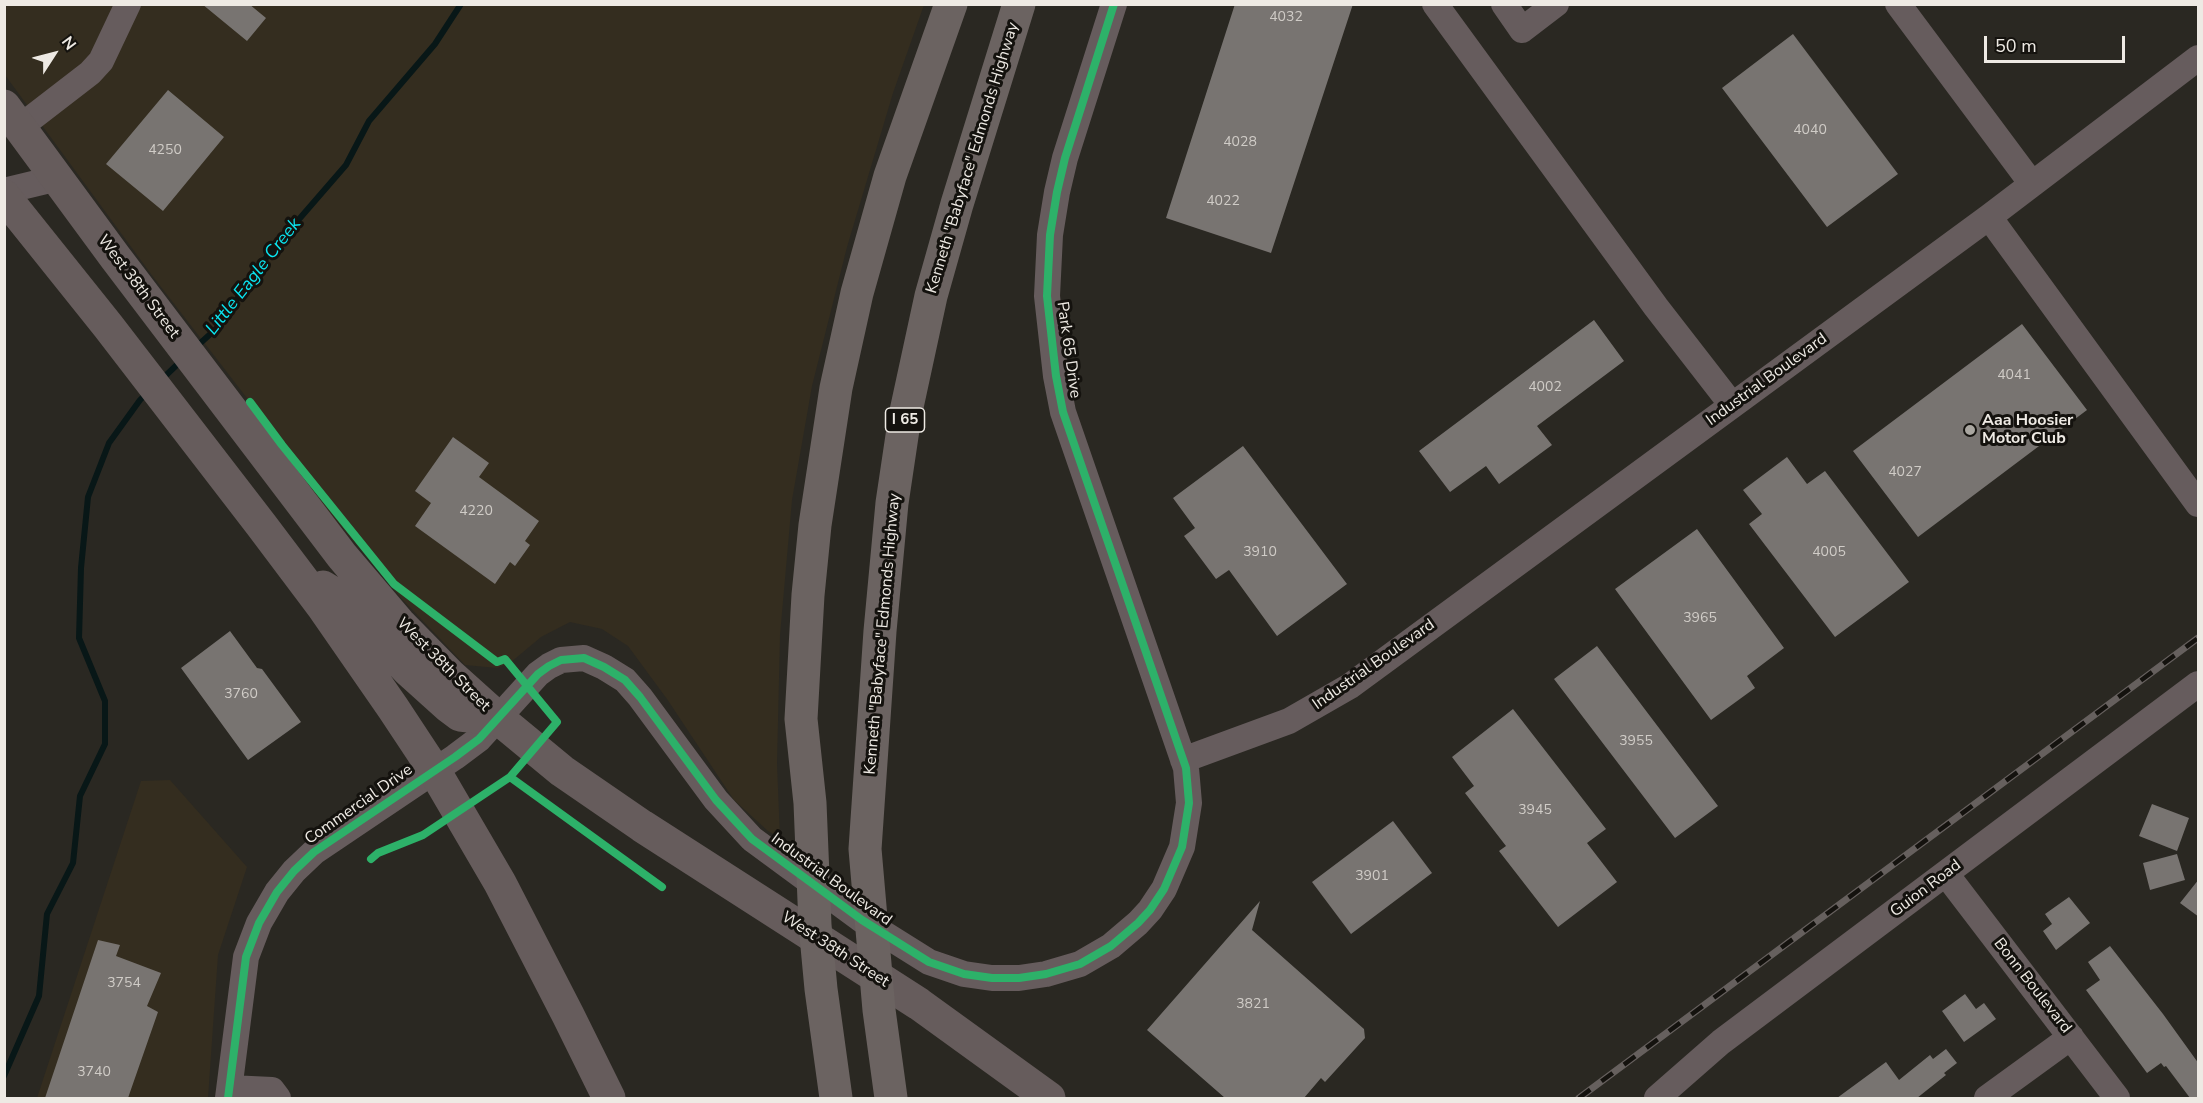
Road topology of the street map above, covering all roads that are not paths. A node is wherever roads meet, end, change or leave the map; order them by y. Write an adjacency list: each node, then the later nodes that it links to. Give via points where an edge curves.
1 (128, 4): 10 (street, via 101,61 90,73)
2 (951, 4): 28 (highway, via 880,210 857,293 836,388 815,525 801,719 810,803 815,925)
3 (1019, 4): 29 (highway, Kenneth "Babyface" Edmonds Highway / I 65, via 942,254 905,416 892,503 866,849 874,960)
4 (1114, 4): 21 (street, Park 65 Drive, via 1065,158 1053,209 1048,270 1050,331 1064,412)
5 (1435, 4): 16 (street)
6 (1504, 4): 7 (street, via 1522,30)
7 (1556, 4)
8 (1898, 4): 12 (street)
9 (2199, 58): 12 (street, Industrial Boulevard)
10 (12, 117): 11 (main road, West 38th Street)
11 (58, 178): 13 (street); 20 (main road, West 38th Street, via 235,417 370,590 424,649)
12 (2032, 184): 15 (street, Industrial Boulevard)
13 (4, 191)
14 (4, 196): 18 (main road)
15 (1989, 218): 16 (street, Industrial Boulevard); 17 (street)
16 (1732, 405): 21 (street, Industrial Boulevard, via 1334,696 1273,728)
17 (2199, 504)
18 (294, 568): 20 (main road, via 342,598 408,670 448,706 460,714); 22 (main road)
19 (2199, 684): 23 (street, Guion Road)
20 (499, 719): 21 (street, Industrial Boulevard, via 538,674 561,660 584,658 604,667 633,688 716,800 761,846 912,952 946,969 992,978 1046,974 1080,964 1111,946 1138,923 1164,889 1182,847 1188,803); 22 (street, Industrial Boulevard, via 471,745); 30 (main road, West 38th Street, via 562,771 919,1004)
21 (1184, 760)
22 (434, 770): 25 (street, Commercial Drive, via 314,852 272,900 246,957); 27 (main road, via 500,883)
23 (1946, 874): 24 (street, Bonn Boulevard); 31 (street, Guion Road, via 1721,1042)
24 (2071, 1037): 32 (street); 33 (street, Bonn Boulevard)
25 (229, 1093): 26 (street, via 272,1090)
26 (278, 1098)
27 (609, 1098)
28 (836, 1098)
29 (891, 1098)
30 (1049, 1098)
31 (1657, 1098)
32 (1987, 1098)
33 (2116, 1098)

